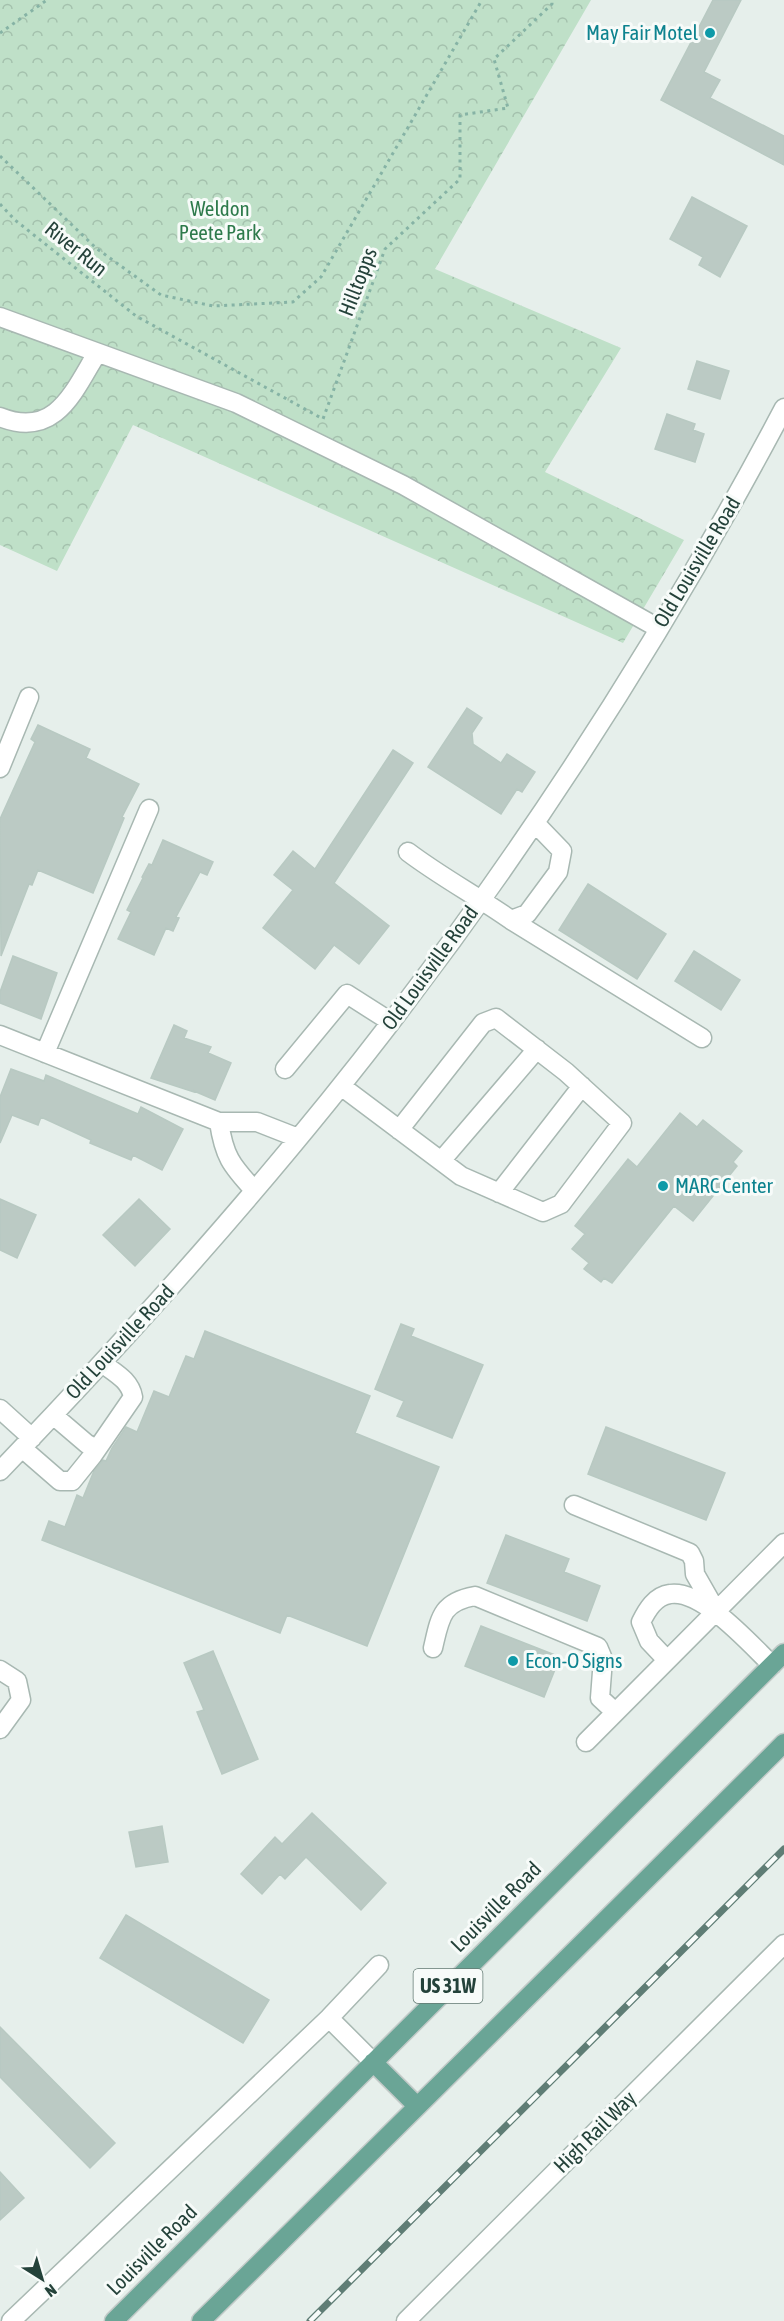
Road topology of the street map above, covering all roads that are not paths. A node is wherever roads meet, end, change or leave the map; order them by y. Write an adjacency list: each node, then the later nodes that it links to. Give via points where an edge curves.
1 (0, 316): 2 (street)
2 (97, 354): 4 (street, via 68,401 51,417 35,424); 5 (street, via 236,404 403,485)
3 (784, 408): 5 (street, Old Louisville Road, via 734,502)
4 (0, 417)
5 (658, 628): 9 (street, Old Louisville Road)
6 (29, 697): 7 (street)
7 (0, 768)
8 (149, 809): 17 (street)
9 (535, 823): 11 (street, Old Louisville Road); 12 (street, via 562,852 558,872 527,914)
10 (408, 852): 11 (street)
11 (481, 899): 12 (street); 13 (street, Old Louisville Road)
12 (511, 920): 15 (street)
13 (391, 1022): 18 (street, via 347,994); 19 (street, Old Louisville Road)
14 (0, 1035): 17 (street)
15 (702, 1038)
16 (537, 1049): 20 (street); 22 (street, via 496,1018 483,1023); 24 (street)
17 (45, 1053): 21 (street)
18 (285, 1069)
19 (340, 1086): 22 (street); 23 (street, Old Louisville Road)
20 (582, 1086): 26 (street); 26 (street, via 622,1123 561,1204 543,1212)
21 (219, 1122): 23 (street, via 257,1122); 25 (street, via 222,1147 233,1168)
22 (399, 1130): 24 (street)
23 (298, 1138): 25 (street, Old Louisville Road)
24 (441, 1161): 26 (street, via 461,1176)
25 (254, 1190): 27 (street, Old Louisville Road)
26 (499, 1193)
27 (102, 1363): 29 (street, Old Louisville Road); 31 (street, via 131,1387 133,1397)
28 (0, 1409): 30 (street)
29 (53, 1415): 30 (street, Old Louisville Road); 31 (street)
30 (27, 1443): 31 (street, via 60,1481 72,1481); 32 (street, Old Louisville Road)
31 (98, 1449)
32 (0, 1471)
33 (574, 1505): 35 (street, via 690,1553 695,1574)
34 (784, 1543): 35 (street)
35 (716, 1611): 37 (street); 37 (street, via 695,1598 670,1594 650,1604 641,1622 649,1641); 38 (street)
36 (433, 1648): 40 (street, via 440,1618 457,1600 475,1596 598,1647 603,1659 600,1698)
37 (667, 1660): 40 (street)
38 (780, 1665): 47 (main road, Louisville Road / US 31W)
39 (0, 1670): 41 (street, via 17,1682 21,1700)
40 (615, 1712): 42 (street)
41 (0, 1729)
42 (586, 1742)
43 (784, 1743): 48 (main road, US 31W)
44 (784, 1944): 52 (street, High Rail Way)
45 (379, 1965): 46 (street)
46 (329, 2018): 47 (street); 49 (street)
47 (373, 2062): 48 (main road); 50 (main road, Louisville Road / US 31W)
48 (417, 2106): 51 (main road, US 31W)
49 (11, 2321)
50 (114, 2321)
51 (201, 2321)
52 (406, 2321)

